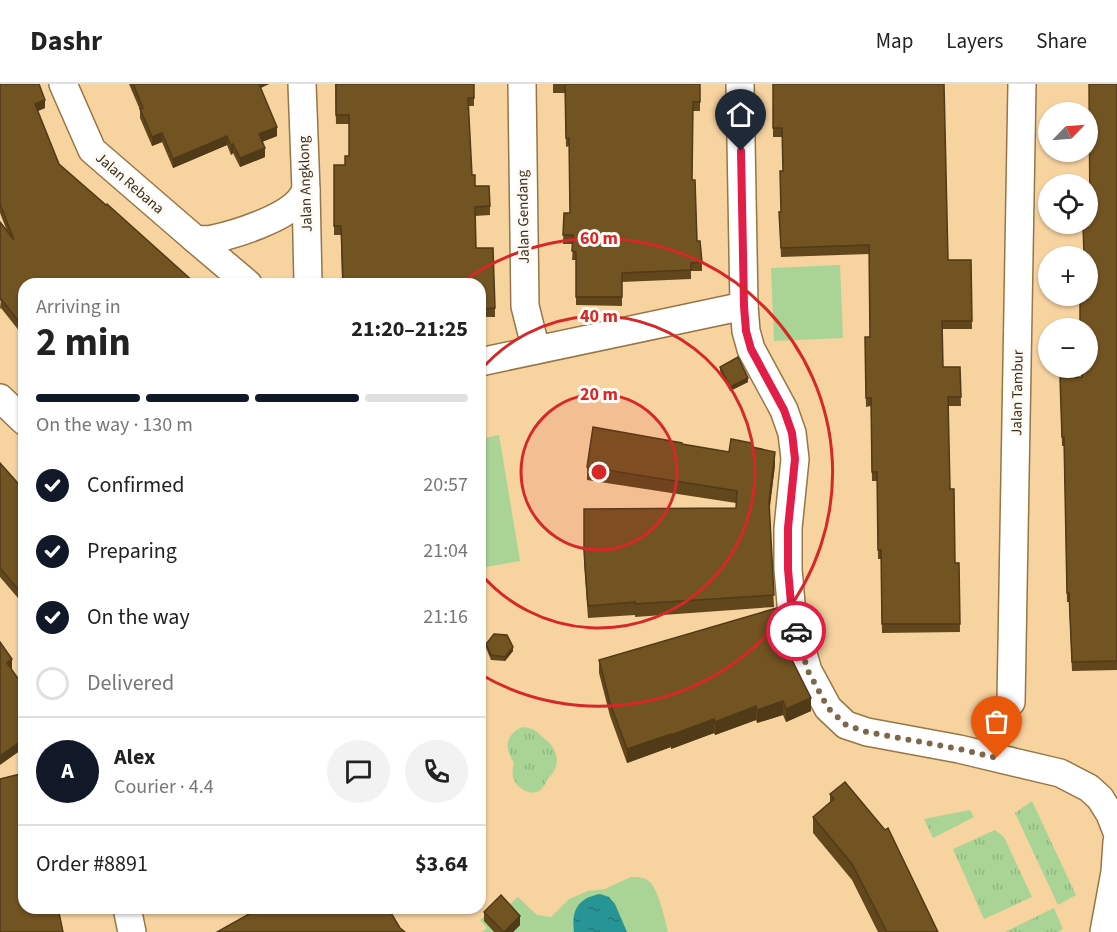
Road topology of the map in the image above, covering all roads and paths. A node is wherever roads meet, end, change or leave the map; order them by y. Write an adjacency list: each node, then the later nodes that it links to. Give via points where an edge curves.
1 (63, 84): 7 (street, Jalan Rebana, via 92,150)
2 (302, 84): 6 (street, Jalan Angklong)
3 (522, 84): 11 (street, Jalan Gendang, via 525,306)
4 (740, 84): 10 (street)
5 (1022, 84): 15 (street, Jalan Tambur)
6 (306, 190): 7 (street, via 286,212 263,223 211,240); 9 (street, Jalan Angklong)
7 (195, 239): 8 (street, Jalan Rebana)
8 (241, 278)
9 (308, 278)
10 (744, 306): 11 (street); 16 (street, via 751,349 792,433 795,459 788,528 792,615 808,671 828,708 846,725 867,732 1060,773 1100,798)
11 (536, 350): 12 (street)
12 (486, 361)
13 (0, 398): 14 (street)
14 (18, 415)
15 (1011, 702)
16 (1117, 832)
17 (1117, 842): 20 (street)
18 (128, 914): 19 (street)
19 (132, 932)
20 (1104, 932)

